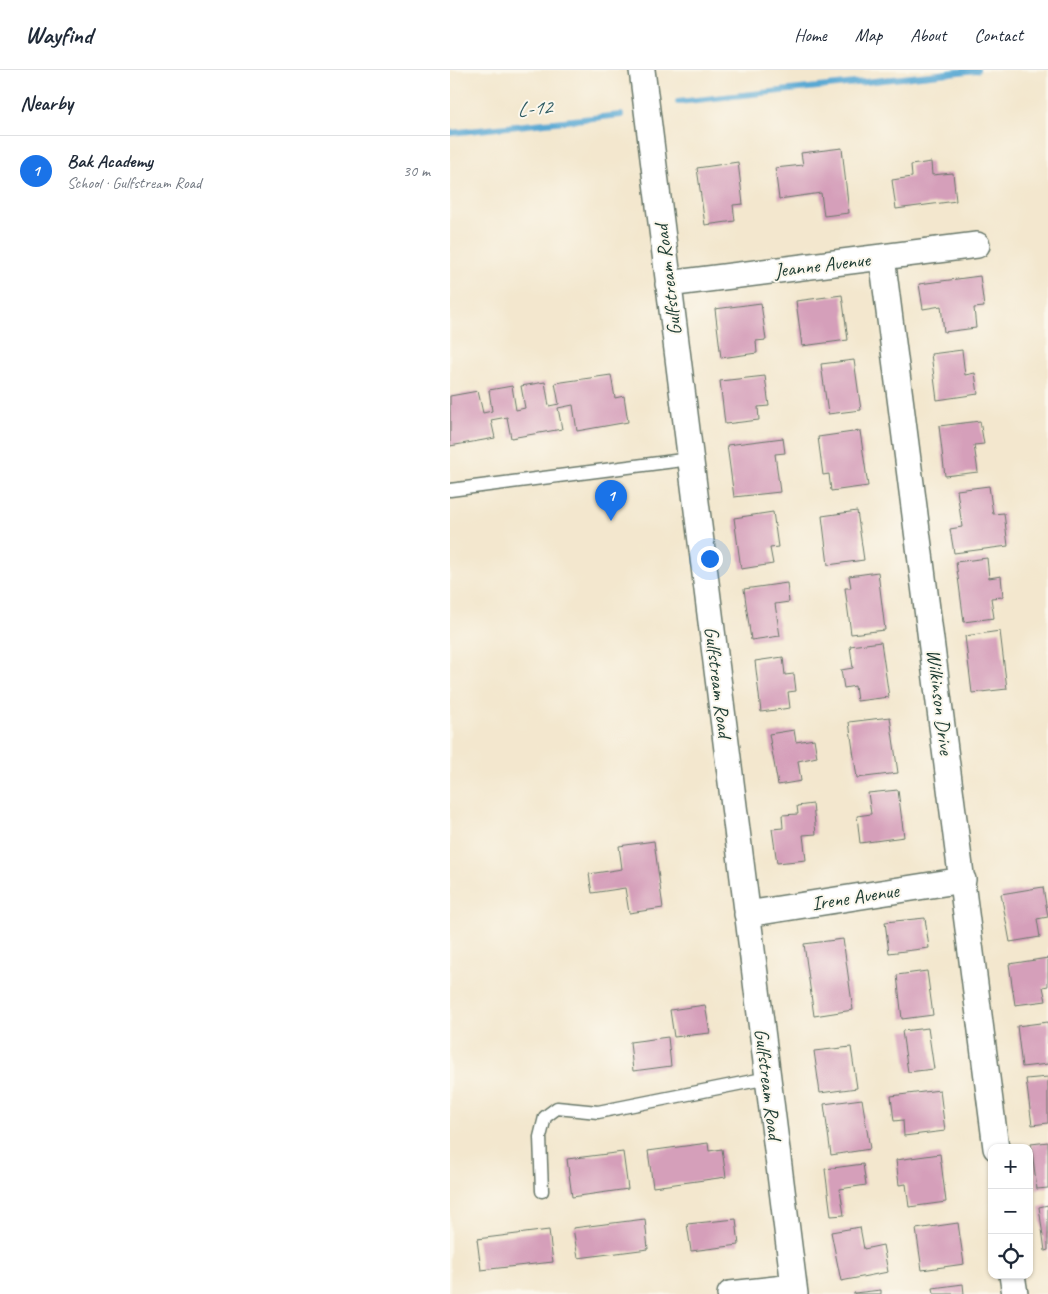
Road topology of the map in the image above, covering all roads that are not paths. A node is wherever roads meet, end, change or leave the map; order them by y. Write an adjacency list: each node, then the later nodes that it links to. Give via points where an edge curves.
1 (642, 70): 4 (street, Gulfstream Road)
2 (977, 245): 3 (street, Jeanne Avenue)
3 (882, 257): 4 (street, Jeanne Avenue); 7 (street, Wilkinson Drive)
4 (668, 284): 5 (street, Gulfstream Road)
5 (690, 459): 6 (lane); 8 (street, Gulfstream Road)
6 (450, 490)
7 (963, 880): 8 (street, Irene Avenue); 10 (street, Wilkinson Drive)
8 (747, 914): 9 (street, Gulfstream Road)
9 (768, 1078): 11 (lane, via 598,1112 557,1108 545,1117 540,1137); 13 (street, Gulfstream Road)
10 (996, 1144)
11 (542, 1191)
12 (1013, 1279): 15 (street)
13 (794, 1291): 14 (street)
14 (730, 1294)
15 (1015, 1294)

